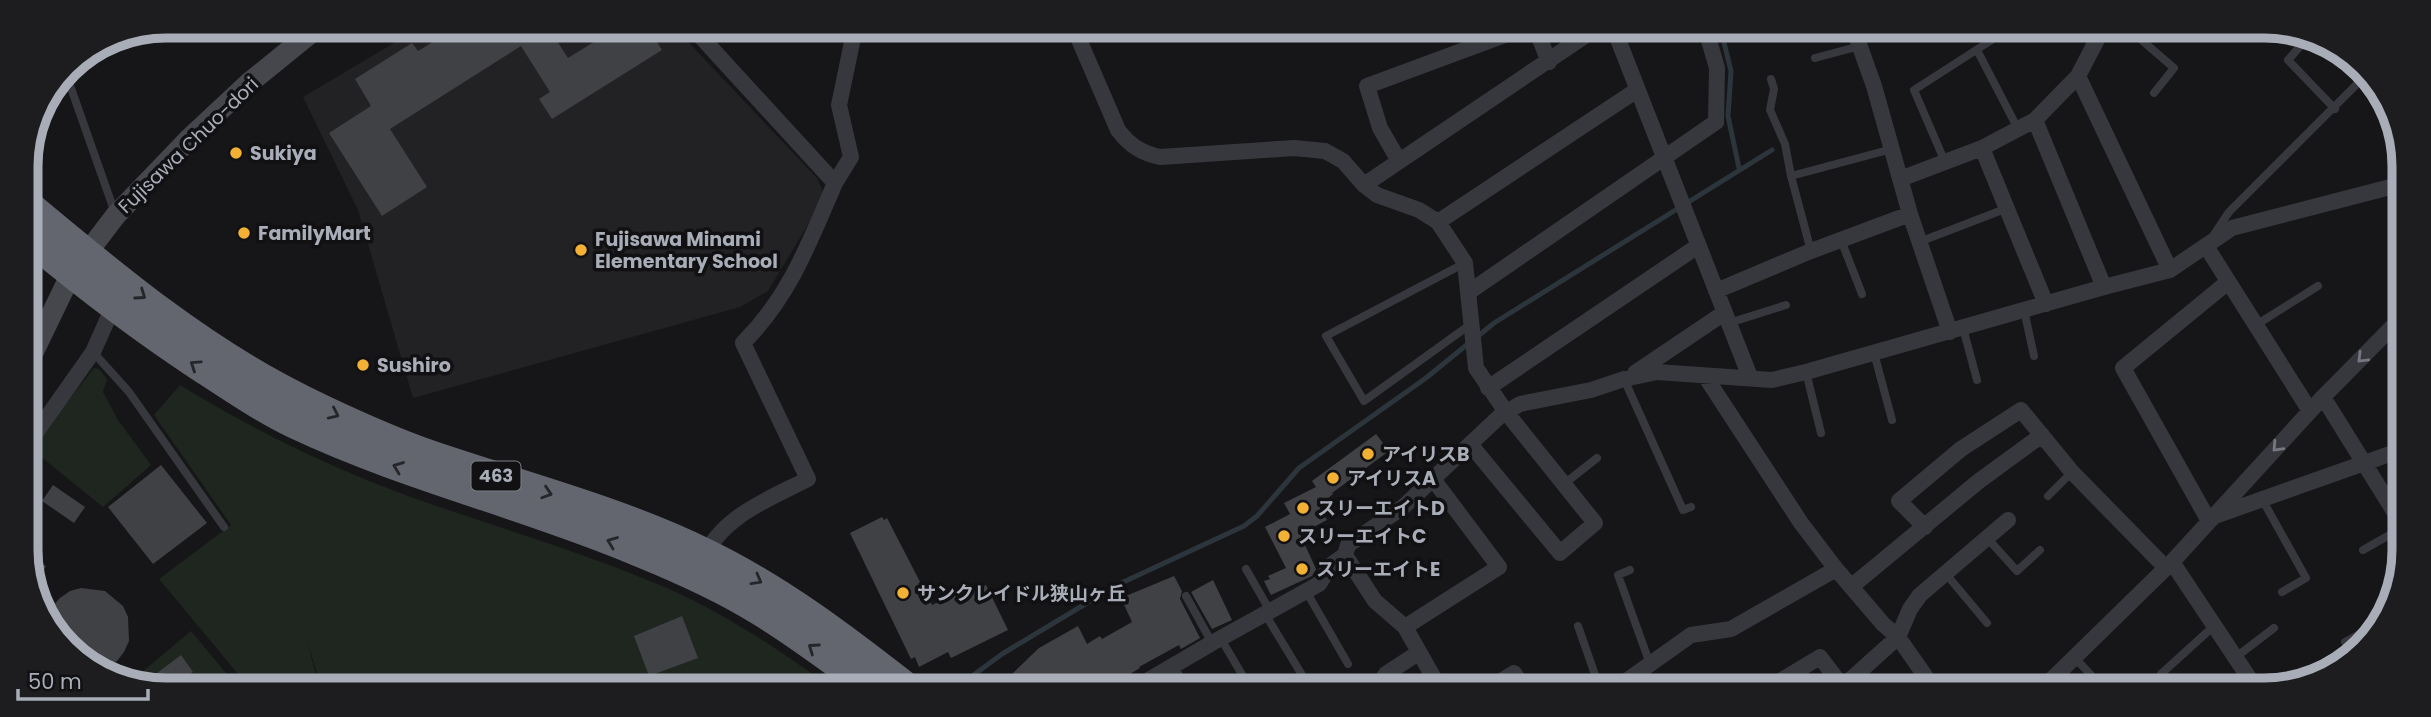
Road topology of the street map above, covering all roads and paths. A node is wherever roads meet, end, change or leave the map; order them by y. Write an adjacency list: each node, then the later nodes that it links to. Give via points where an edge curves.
1 (1496, 38): 30 (street, via 1367,86 1380,128)
2 (1540, 38): 17 (street)
3 (1582, 38): 17 (street)
4 (1618, 38): 22 (street)
5 (1708, 38): 29 (street, via 1717,68 1716,122)
6 (1857, 38): 16 (lane); 28 (street)
7 (1995, 38): 15 (lane)
8 (2098, 38): 18 (street)
9 (2139, 38): 23 (lane, via 2174,68)
10 (303, 39): 38 (street, Fujisawa Chuo-dori, via 188,140)
11 (703, 39): 34 (street)
12 (853, 39): 34 (street, via 839,105 851,157)
13 (1079, 39): 35 (street, via 1118,130 1144,153 1160,157 1313,148 1343,161)
14 (2302, 44): 24 (lane, via 2288,60)
15 (1977, 50): 26 (lane); 31 (lane, via 1914,90)
16 (1815, 58)
17 (1549, 62): 30 (street)
18 (2078, 76): 25 (street); 50 (street)
19 (1771, 79): 32 (lane, via 1770,110 1785,144)
20 (2360, 82): 24 (lane)
21 (69, 83): 38 (lane)
22 (1637, 90): 29 (street); 41 (street)
23 (2154, 93)
24 (2335, 109): 46 (lane, via 2230,212)
25 (2035, 120): 26 (street); 53 (street)
26 (2018, 130): 27 (street)
27 (1982, 148): 31 (street); 37 (street)
28 (1892, 149): 32 (lane); 33 (street)
29 (1664, 159): 45 (street); 55 (street)
30 (1399, 161): 35 (street)
31 (1945, 163): 33 (street)
32 (1791, 176): 47 (lane)
33 (1900, 179): 39 (street)
34 (835, 183): 103 (street, via 790,285 743,343 808,479 742,513)
35 (1364, 185): 41 (street)
36 (2392, 187): 46 (street, via 2232,228)
37 (2005, 209): 43 (lane); 57 (street)
38 (116, 215): 48 (street, Fujisawa Chuo-dori)
39 (1910, 215): 42 (street); 43 (street)
40 (39, 217): 48 (highway, 463)
41 (1438, 222): 49 (street)
42 (1841, 240): 47 (street); 56 (lane)
43 (1919, 242): 65 (street)
44 (39, 244): 48 (highway, 463)
45 (1698, 246): 54 (street); 75 (street)
46 (2206, 246): 50 (street); 51 (street)
47 (1811, 251): 54 (street)
48 (79, 263): 59 (highway, 463); 66 (street, Fujisawa Chuo-dori); 103 (highway, 463, one-way to 103, via 132,288 247,368 304,400 429,454 578,503)
49 (1465, 263): 55 (street); 63 (lane, via 1326,336 1364,401)
50 (2170, 270): 53 (street)
51 (2228, 282): 62 (street); 94 (street, via 2123,368)
52 (2318, 286): 62 (lane)
53 (2105, 287): 57 (street)
54 (1716, 291): 61 (street)
55 (1469, 292): 63 (street)
56 (1862, 294)
57 (2046, 304): 60 (street)
58 (1786, 305): 61 (lane)
59 (113, 307): 67 (street); 103 (highway, 463, one-way to 59, via 636,551 423,477 293,424 236,392)
60 (2024, 310): 65 (street); 69 (lane)
61 (1726, 318): 72 (street); 73 (street)
62 (2256, 325): 77 (street)
63 (1471, 327): 75 (street, via 1476,368)
64 (2392, 327): 76 (street, one-way to 76)
65 (1956, 330): 68 (street); 74 (lane)
66 (39, 342)
67 (93, 352): 80 (street); 96 (lane, via 129,392)
68 (1874, 353): 70 (street); 79 (lane)
69 (2034, 356)
70 (1806, 372): 72 (street, via 1772,380); 81 (lane)
71 (1705, 376): 72 (street); 73 (street, via 1657,372); 106 (street)
72 (1750, 377)
73 (1624, 379): 78 (street, via 1520,404); 92 (lane, via 1683,510)
74 (1977, 380)
75 (1488, 388): 78 (street)
76 (2323, 397): 77 (street); 86 (street)
77 (2310, 411): 94 (street, one-way to 94)
78 (1506, 412): 83 (street); 89 (street)
79 (1892, 420)
80 (38, 429)
81 (1821, 433)
82 (2042, 435): 87 (street); 97 (street); 97 (street, via 2021,410 1961,449 1899,501)
83 (1470, 444): 88 (street); 89 (street, via 1560,553 1595,523)
84 (2392, 453): 86 (street)
85 (1597, 458): 89 (lane)
86 (2363, 463): 91 (street); 93 (street)
87 (2072, 472): 90 (lane); 104 (street)
88 (1433, 479): 102 (street, via 1403,507 1348,545); 117 (street, via 1499,567)
89 (1564, 484)
90 (2048, 496)
91 (2262, 499): 94 (street); 111 (lane, via 2306,578)
92 (1691, 507)
93 (2392, 509)
94 (2211, 519): 104 (street)
95 (2008, 520): 99 (street)
96 (224, 527)
97 (1925, 527): 109 (street)
98 (2392, 534): 101 (lane)
99 (1987, 539): 100 (lane, via 2017,571); 108 (street)
100 (2040, 550)
101 (2363, 550)
102 (1345, 555): 110 (street); 117 (street, via 1375,601)
103 (701, 565): 130 (highway, 463, one-way to 103); 131 (highway, 463, one-way to 131, via 769,587)
104 (2169, 565): 115 (street); 124 (street)
105 (1247, 569): 113 (lane)
106 (1836, 569): 109 (street); 127 (street, via 1731,629 1691,635)
107 (1630, 570): 127 (lane, via 1618,575)
108 (1946, 574): 114 (lane); 120 (street, via 1920,595)
109 (1852, 586): 120 (street)
110 (1306, 591): 113 (street); 126 (lane)
111 (2282, 592)
112 (1186, 596): 121 (lane)
113 (1267, 613): 121 (street); 135 (lane)
114 (1987, 623)
115 (2215, 625): 125 (street); 129 (lane)
116 (1578, 626): 138 (lane)
117 (1405, 627): 123 (street)
118 (2274, 628): 125 (lane)
119 (2363, 632): 122 (lane)
120 (1898, 637): 142 (street); 143 (street)
121 (1216, 641): 128 (street); 134 (lane)
122 (2345, 642)
123 (1418, 653): 136 (street); 137 (street)
124 (2074, 657): 144 (street); 145 (lane)
125 (2236, 657): 146 (street)
126 (1348, 664)
127 (1650, 664): 139 (street)
128 (1170, 668): 132 (street); 133 (street)
129 (2161, 674)
130 (855, 678)
131 (896, 678)
132 (1152, 678)
133 (1176, 678)
134 (1243, 678)
135 (1304, 678)
136 (1383, 678)
137 (1433, 678)
138 (1596, 678)
139 (1635, 678)
140 (1786, 678): 141 (street, via 1820,657)
141 (1834, 678)
142 (1852, 678)
143 (1926, 678)
144 (2053, 678)
145 (2094, 678)
146 (2249, 678)

